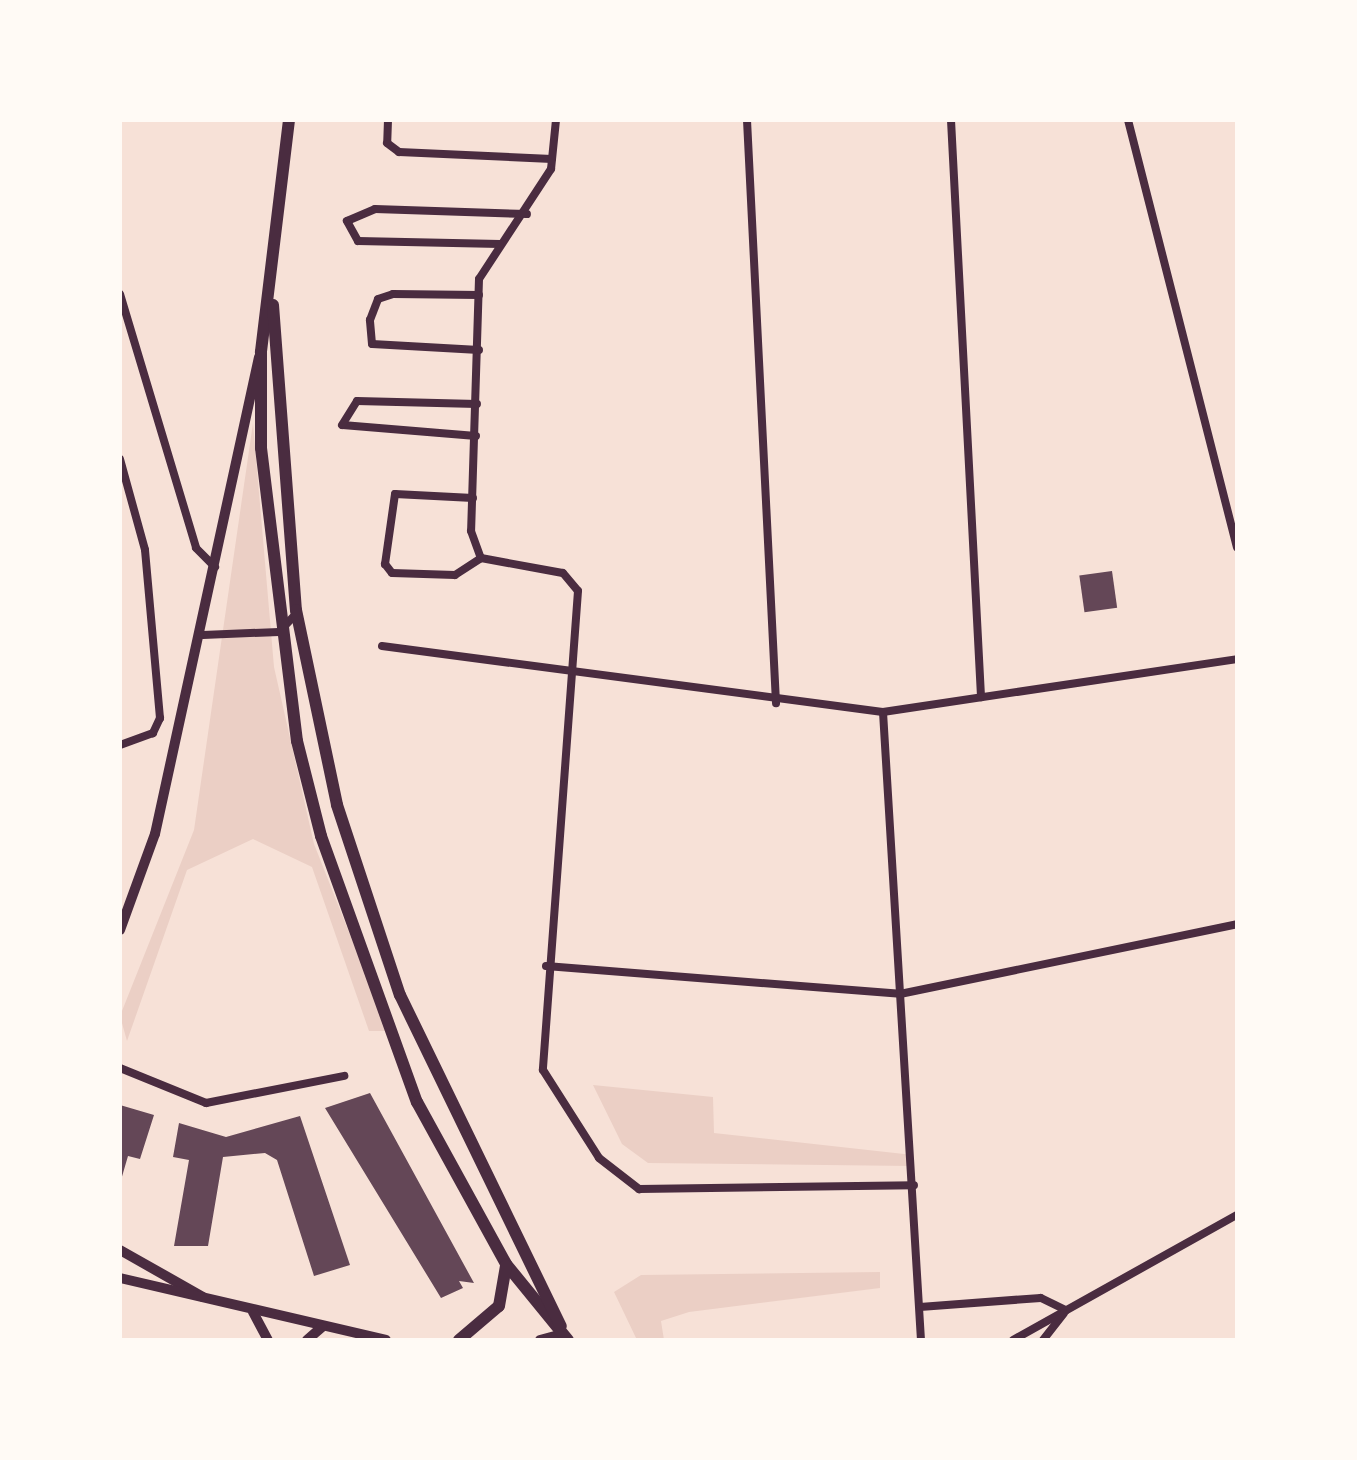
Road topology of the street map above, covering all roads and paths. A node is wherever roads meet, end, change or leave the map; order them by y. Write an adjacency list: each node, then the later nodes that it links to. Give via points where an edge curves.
1 (289, 120): 10 (main road)
2 (388, 120): 7 (street, via 387,143 398,152)
3 (556, 120): 7 (street)
4 (747, 120): 29 (street)
5 (951, 120): 28 (street)
6 (1128, 120): 19 (street)
7 (552, 158): 8 (street)
8 (527, 214): 9 (street); 9 (street, via 375,209 346,222 358,241)
9 (500, 244): 12 (street)
10 (271, 293): 14 (main road); 22 (main road)
11 (120, 294): 21 (street, via 196,548)
12 (480, 295): 13 (street); 13 (street, via 393,294 378,299 370,320 372,344)
13 (479, 350): 15 (street)
14 (261, 352): 21 (street); 23 (main road, via 265,536)
15 (477, 404): 16 (street); 16 (street, via 356,401 342,426)
16 (476, 436): 18 (street)
17 (120, 460): 31 (street, via 145,550 160,718 153,733)
18 (473, 498): 20 (street); 20 (street, via 395,494 385,564 392,572 455,576)
19 (1237, 547)
20 (481, 558): 27 (street, via 572,580)
21 (215, 568): 24 (street)
22 (296, 610): 23 (street); 48 (main road, via 336,805 400,995 547,1284)
23 (279, 632): 24 (street); 41 (main road, via 321,836 379,1006 417,1102)
24 (203, 635): 33 (street, via 155,834)
25 (382, 646): 27 (street)
26 (1237, 660): 28 (street)
27 (574, 674): 29 (street); 34 (street)
28 (981, 697): 30 (street)
29 (776, 704): 30 (street)
30 (883, 712): 35 (street)
31 (120, 745)
32 (1237, 924): 35 (street)
33 (120, 930)
34 (546, 966): 35 (street); 38 (street, via 543,1070 621,1182)
35 (900, 994): 38 (street)
36 (120, 1068): 37 (street, via 206,1103)
37 (344, 1076)
38 (914, 1185): 44 (street)
39 (1237, 1215): 45 (street)
40 (120, 1250): 43 (street)
41 (506, 1264): 48 (main road); 52 (main road, via 498,1306)
42 (120, 1278): 43 (street)
43 (208, 1301): 46 (street)
44 (920, 1307): 45 (street, via 1040,1298); 54 (street)
45 (1066, 1310): 55 (street); 56 (street)
46 (253, 1312): 47 (street); 49 (street)
47 (322, 1328): 50 (street); 51 (street)
48 (566, 1337): 53 (street)
49 (268, 1340)
50 (308, 1340)
51 (386, 1340)
52 (459, 1340)
53 (540, 1340)
54 (921, 1340)
55 (1014, 1340)
56 (1042, 1340)

